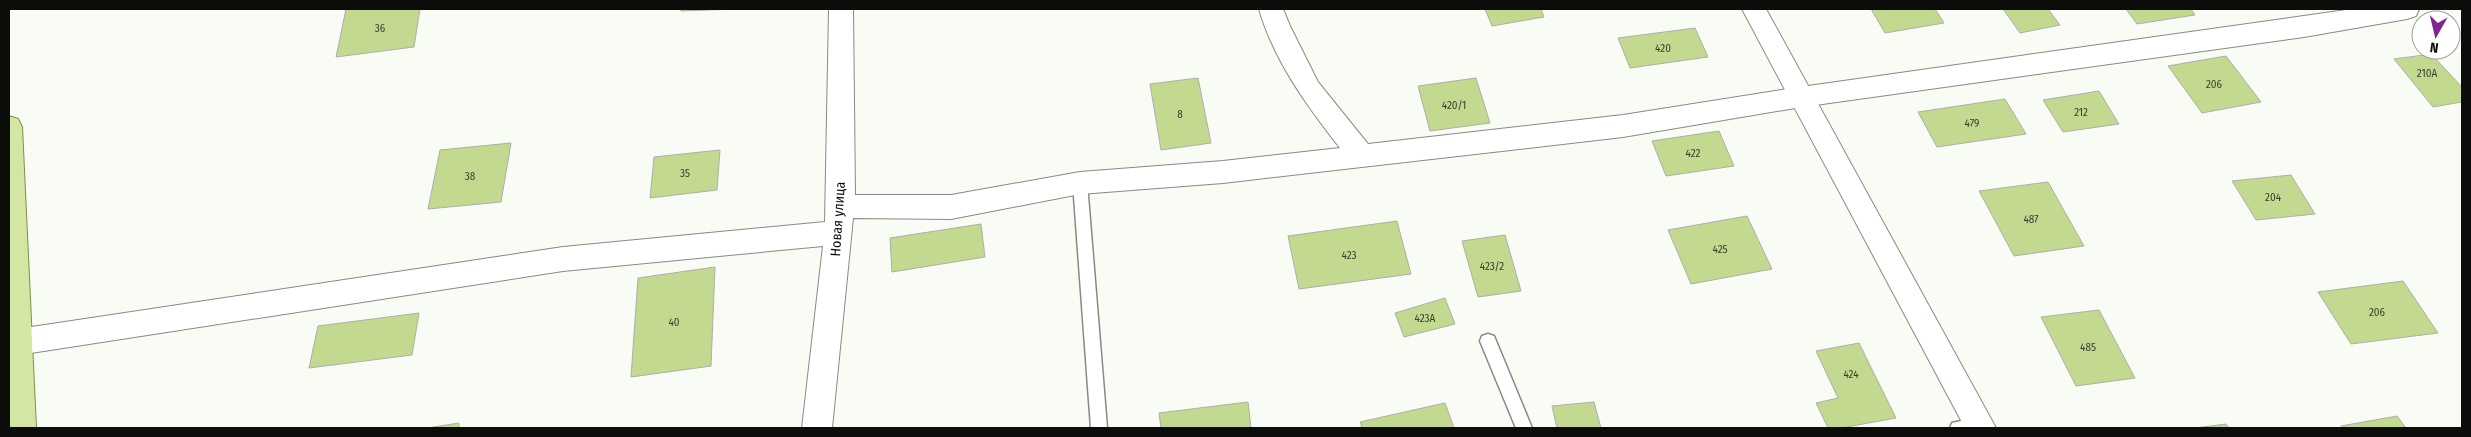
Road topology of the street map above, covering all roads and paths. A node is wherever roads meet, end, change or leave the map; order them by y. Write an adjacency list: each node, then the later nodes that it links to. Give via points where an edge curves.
1 (841, 9): 10 (street, Новая улица)
2 (1271, 9): 8 (street, via 1309,89)
3 (1754, 9): 6 (street)
4 (2407, 9): 5 (street)
5 (2297, 18): 6 (street)
6 (1801, 97): 8 (street, via 1623,126); 13 (street)
7 (9, 127): 11 (main road)
8 (1363, 157): 9 (street)
9 (1080, 183): 10 (street, via 951,207); 16 (lane)
10 (839, 220): 11 (street); 15 (street, Новая улица)
11 (18, 342): 14 (main road)
12 (1488, 342): 17 (lane)
13 (1973, 427)
14 (21, 428)
15 (816, 428)
16 (1099, 428)
17 (1524, 428)

